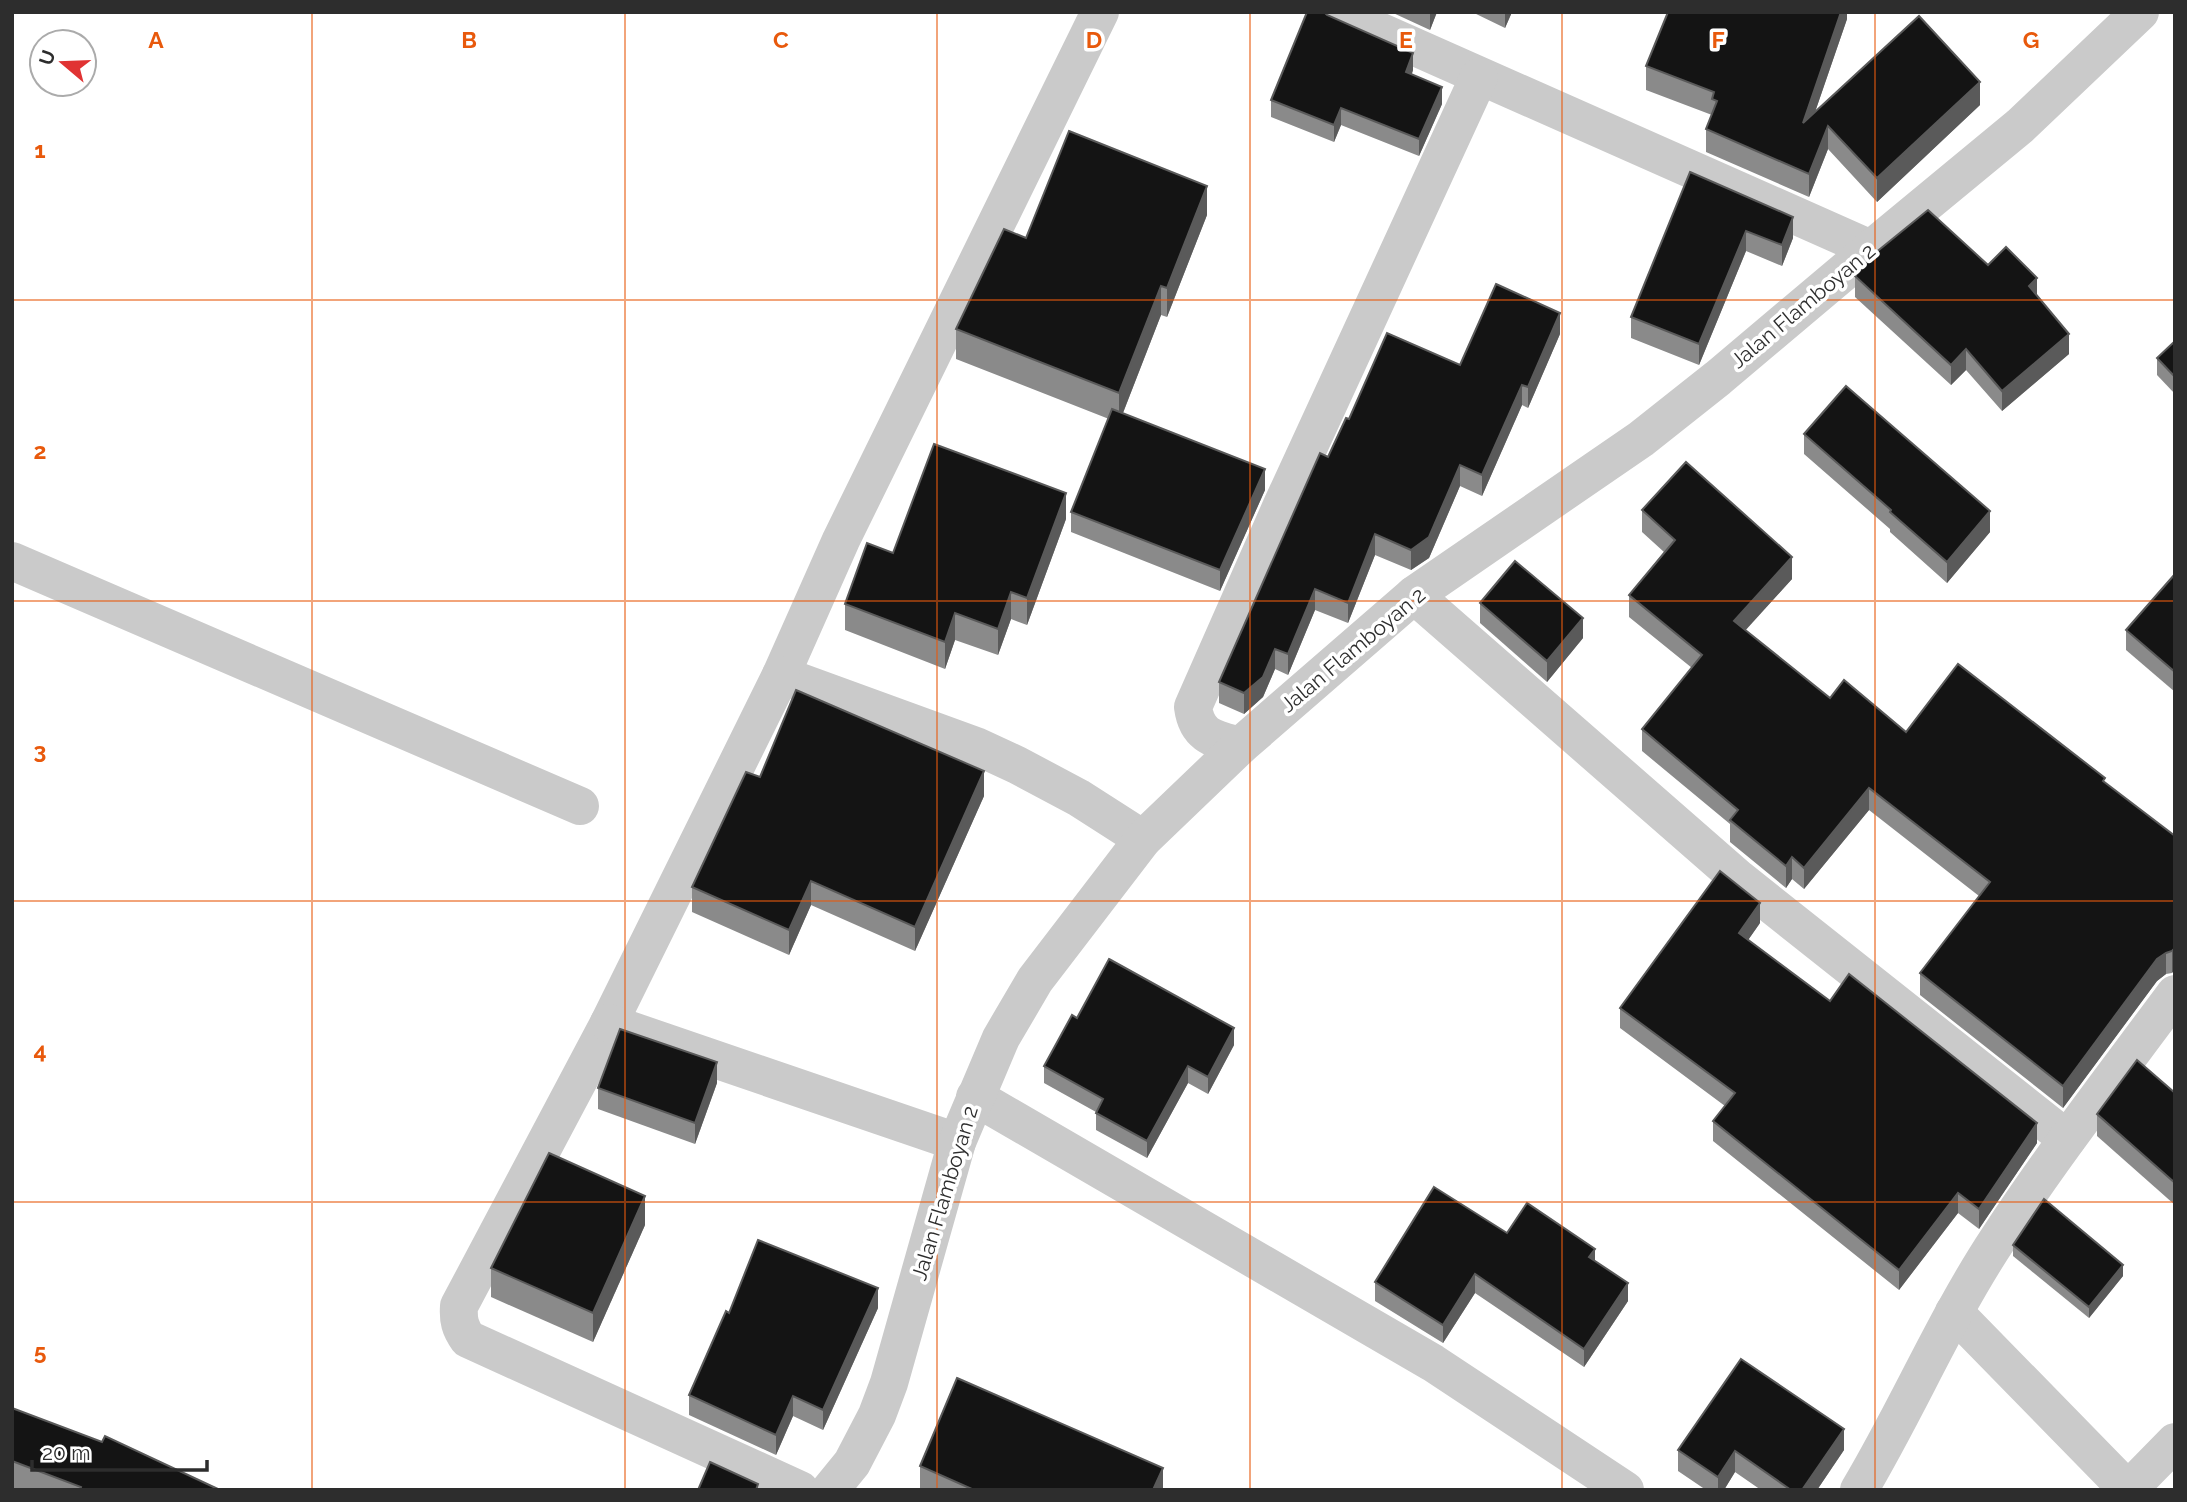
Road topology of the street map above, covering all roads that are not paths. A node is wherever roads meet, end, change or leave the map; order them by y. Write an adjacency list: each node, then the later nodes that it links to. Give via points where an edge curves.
1 (1100, 12): 8 (street, via 841,540)
2 (1336, 12): 4 (street)
3 (2140, 12): 5 (street, Jalan Flamboyan 2, via 2020,126)
4 (1479, 77): 5 (street); 9 (street, via 1193,708 1202,731)
5 (1871, 249): 7 (street, Jalan Flamboyan 2, via 1642,439)
6 (12, 561): 10 (street)
7 (1414, 596): 9 (street, Jalan Flamboyan 2); 15 (street, via 1739,879)
8 (781, 675): 11 (street, via 976,746 1079,798); 13 (street)
9 (1240, 746): 11 (street, Jalan Flamboyan 2)
10 (580, 806)
11 (1143, 839): 14 (street, Jalan Flamboyan 2, via 1035,980 1001,1038)
12 (2175, 994): 15 (street)
13 (609, 1023): 16 (street); 19 (street, via 459,1306 461,1330 468,1339)
14 (975, 1097): 16 (street, Jalan Flamboyan 2); 21 (street, via 1433,1363)
15 (2067, 1139): 17 (street)
16 (957, 1142): 20 (street, Jalan Flamboyan 2, via 889,1383 852,1463)
17 (1954, 1312): 18 (street, via 2128,1490); 22 (street)
18 (2175, 1442)
19 (800, 1490)
20 (830, 1490)
21 (1625, 1490)
22 (1859, 1490)

